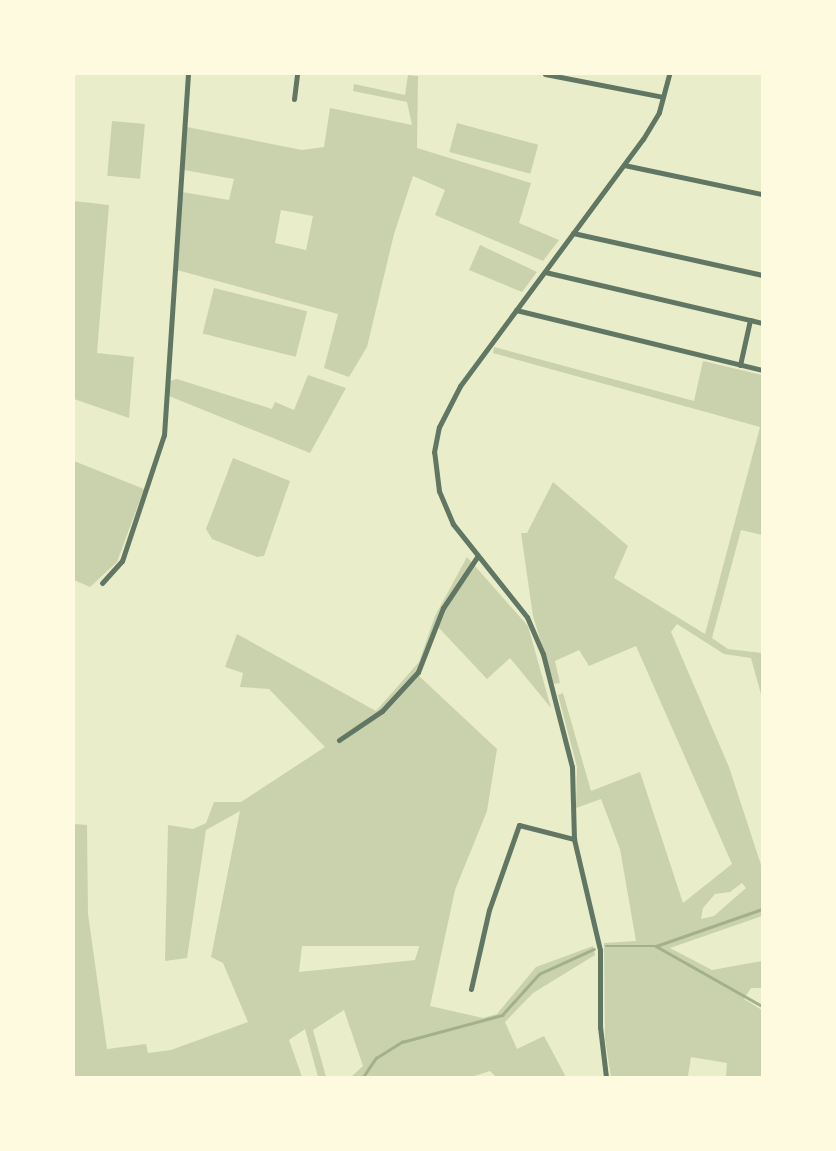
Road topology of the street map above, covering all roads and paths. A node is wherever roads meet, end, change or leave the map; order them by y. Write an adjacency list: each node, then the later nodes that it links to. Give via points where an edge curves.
1 (188, 74): 18 (street, via 164,435 122,561)
2 (297, 74): 6 (street)
3 (545, 74): 5 (street)
4 (669, 74): 5 (street)
5 (663, 97): 7 (street, via 659,112)
6 (294, 99)
7 (624, 165): 8 (street); 9 (street)
8 (762, 194)
9 (573, 233): 10 (street); 11 (street)
10 (545, 272): 12 (street); 13 (street)
11 (762, 275)
12 (516, 310): 15 (street); 17 (street, via 449,406 434,452 434,474 445,508)
13 (750, 320): 14 (street); 15 (street)
14 (762, 322)
15 (740, 365): 16 (street)
16 (762, 370)
17 (477, 557): 19 (street, via 443,608 418,672 382,711); 20 (street, via 514,599 538,638 572,767)
18 (102, 583)
19 (339, 740)
20 (574, 839): 21 (street, via 519,825 489,910); 22 (street, via 600,950 600,1027)
21 (471, 989)
22 (606, 1077)

